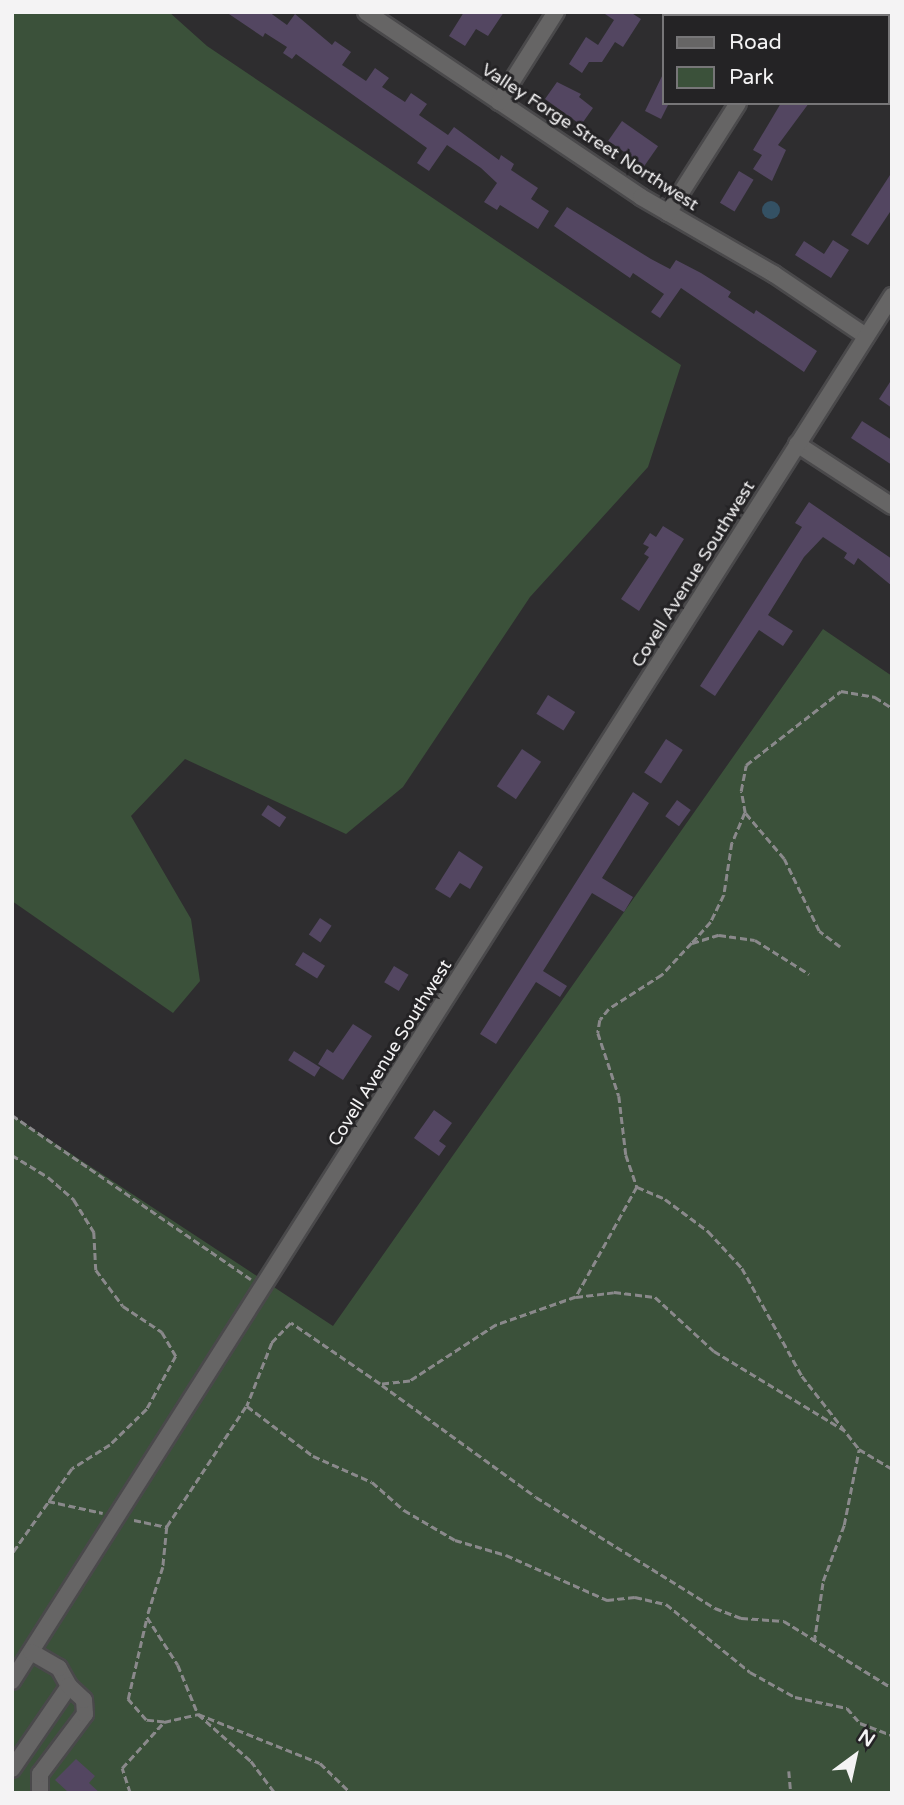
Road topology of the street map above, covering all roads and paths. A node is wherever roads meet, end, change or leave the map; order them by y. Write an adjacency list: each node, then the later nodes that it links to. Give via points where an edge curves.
1 (366, 12): 3 (street, Valley Forge Street Northwest)
2 (556, 12): 3 (street)
3 (499, 102): 5 (street, Valley Forge Street Northwest)
4 (737, 105): 5 (street)
5 (668, 214): 7 (street, Valley Forge Street Northwest, via 764,268)
6 (892, 296): 7 (street, Covell Avenue Southwest)
7 (866, 336): 8 (street, Covell Avenue Southwest)
8 (797, 444): 9 (street); 18 (street, Covell Avenue Southwest)
9 (892, 506)
10 (892, 708): 11 (path, via 875,697 841,691 746,765 741,791)
11 (745, 813): 12 (path, via 732,843 724,895 711,922); 13 (path, via 784,859 820,932)
12 (691, 943): 14 (path, via 719,934 755,940); 17 (path, via 662,975 609,1009 600,1020 598,1033 619,1096 626,1155)
13 (840, 947)
14 (809, 974)
15 (12, 1115): 18 (path)
16 (12, 1155): 25 (path, via 74,1200 94,1232 96,1270 123,1306 162,1332 176,1356 147,1409 110,1445 72,1468)
17 (638, 1187): 19 (path); 22 (path, via 665,1199 708,1231 742,1268 802,1376)
18 (262, 1287): 32 (street, Covell Avenue Southwest)
19 (576, 1297): 20 (path, via 496,1325 410,1381); 22 (path, via 614,1292 655,1297 714,1351)
20 (380, 1384): 21 (path, via 291,1323 272,1343); 31 (path, via 536,1497 715,1608 741,1618 784,1621)
21 (247, 1406): 28 (path); 38 (path, via 313,1456 372,1482 404,1510 455,1540 506,1555 607,1600 635,1597 666,1604 761,1678 795,1697 847,1708 860,1723)
22 (850, 1433): 23 (path)
23 (859, 1449): 24 (path); 31 (path, via 844,1525 823,1581)
24 (892, 1469)
25 (48, 1501): 26 (path); 29 (path)
26 (104, 1514)
27 (130, 1519): 28 (path)
28 (167, 1527): 30 (path, via 163,1567)
29 (12, 1554)
30 (147, 1617): 36 (path, via 178,1665); 37 (path, via 128,1699 146,1720)
31 (814, 1642): 35 (path)
32 (31, 1652): 33 (street, Covell Avenue Southwest); 34 (street, via 59,1668)
33 (12, 1681)
34 (69, 1686): 39 (street); 41 (street, via 84,1700 85,1714 40,1774)
35 (892, 1688)
36 (198, 1714): 37 (path); 43 (path, via 251,1761); 44 (path, via 320,1763)
37 (163, 1722): 42 (path, via 122,1768)
38 (892, 1735)
39 (12, 1769)
40 (789, 1771): 45 (path)
41 (40, 1793)
42 (130, 1793)
43 (275, 1793)
44 (351, 1793)
45 (792, 1793)

